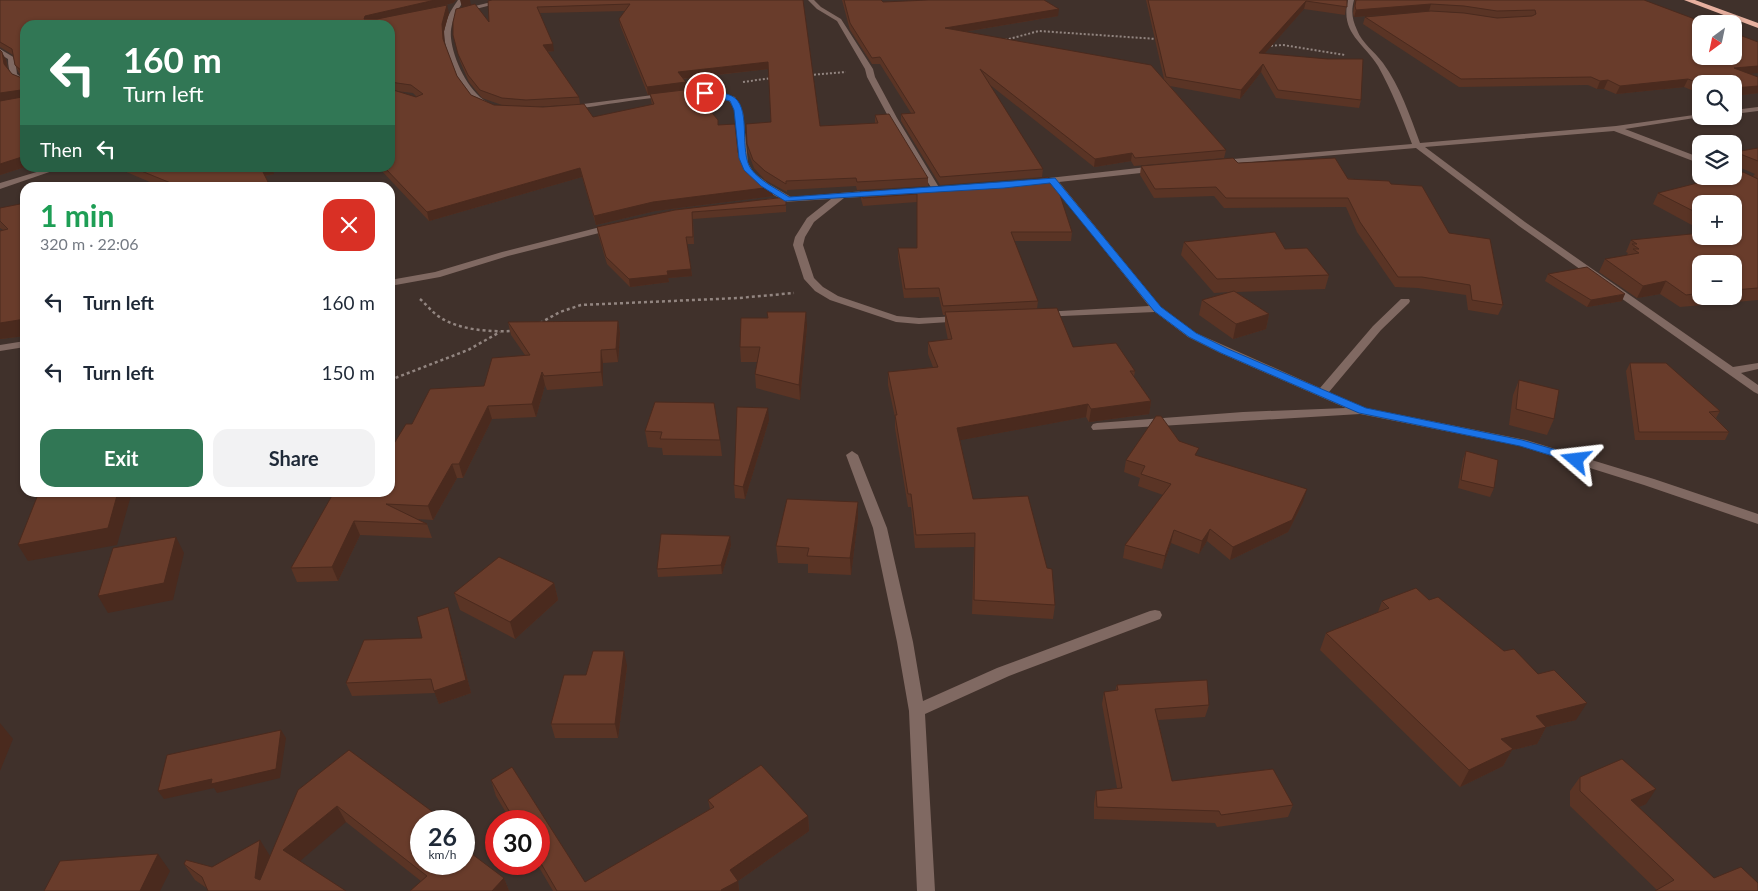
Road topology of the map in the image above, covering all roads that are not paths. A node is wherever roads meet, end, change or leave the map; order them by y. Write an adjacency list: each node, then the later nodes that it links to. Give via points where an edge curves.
1 (461, 0): 6 (street)
2 (508, 0): 6 (street)
3 (811, 0): 24 (street, via 839,20 870,70 931,189)
4 (1351, 0): 16 (street, via 1348,13 1361,43 1380,64 1402,106)
5 (1688, 0): 7 (highway)
6 (452, 10): 10 (street, via 446,38 449,51 472,96)
7 (1758, 26)
8 (0, 50): 9 (street, via 12,58 11,73)
9 (20, 80)
10 (490, 106)
11 (1758, 109): 13 (street)
12 (555, 110): 27 (street, via 692,93 724,96 733,100 738,110 743,158 748,170 763,184)
13 (1742, 111)
14 (1692, 118): 15 (street)
15 (1616, 128): 16 (street); 17 (street)
16 (1417, 145): 18 (street); 38 (street, via 1522,224)
17 (1692, 158)
18 (1210, 164)
19 (1161, 168): 21 (street)
20 (44, 172): 23 (street)
21 (1052, 180): 22 (street); 32 (street)
22 (1023, 183)
23 (0, 186)
24 (946, 188)
25 (889, 192): 26 (street)
26 (842, 195): 27 (street); 34 (street, via 810,220 798,245 809,279 819,289 834,298 896,319)
27 (788, 199): 28 (street)
28 (760, 202)
29 (618, 225): 30 (street)
30 (395, 282)
31 (1405, 301): 40 (street, via 1377,328)
32 (1157, 309): 33 (street); 40 (street, via 1192,335)
33 (1029, 315)
34 (974, 318)
35 (20, 345): 36 (street)
36 (0, 348)
37 (1758, 366): 38 (street)
38 (1733, 370): 39 (street)
39 (1758, 390)
40 (1321, 394): 41 (street)
41 (1362, 411): 42 (street); 44 (street, via 1522,443)
42 (1097, 427)
43 (852, 455): 46 (street, via 880,528 906,642)
44 (1758, 519)
45 (1154, 616): 46 (street, via 1003,672)
46 (916, 711): 47 (street)
47 (926, 891)

